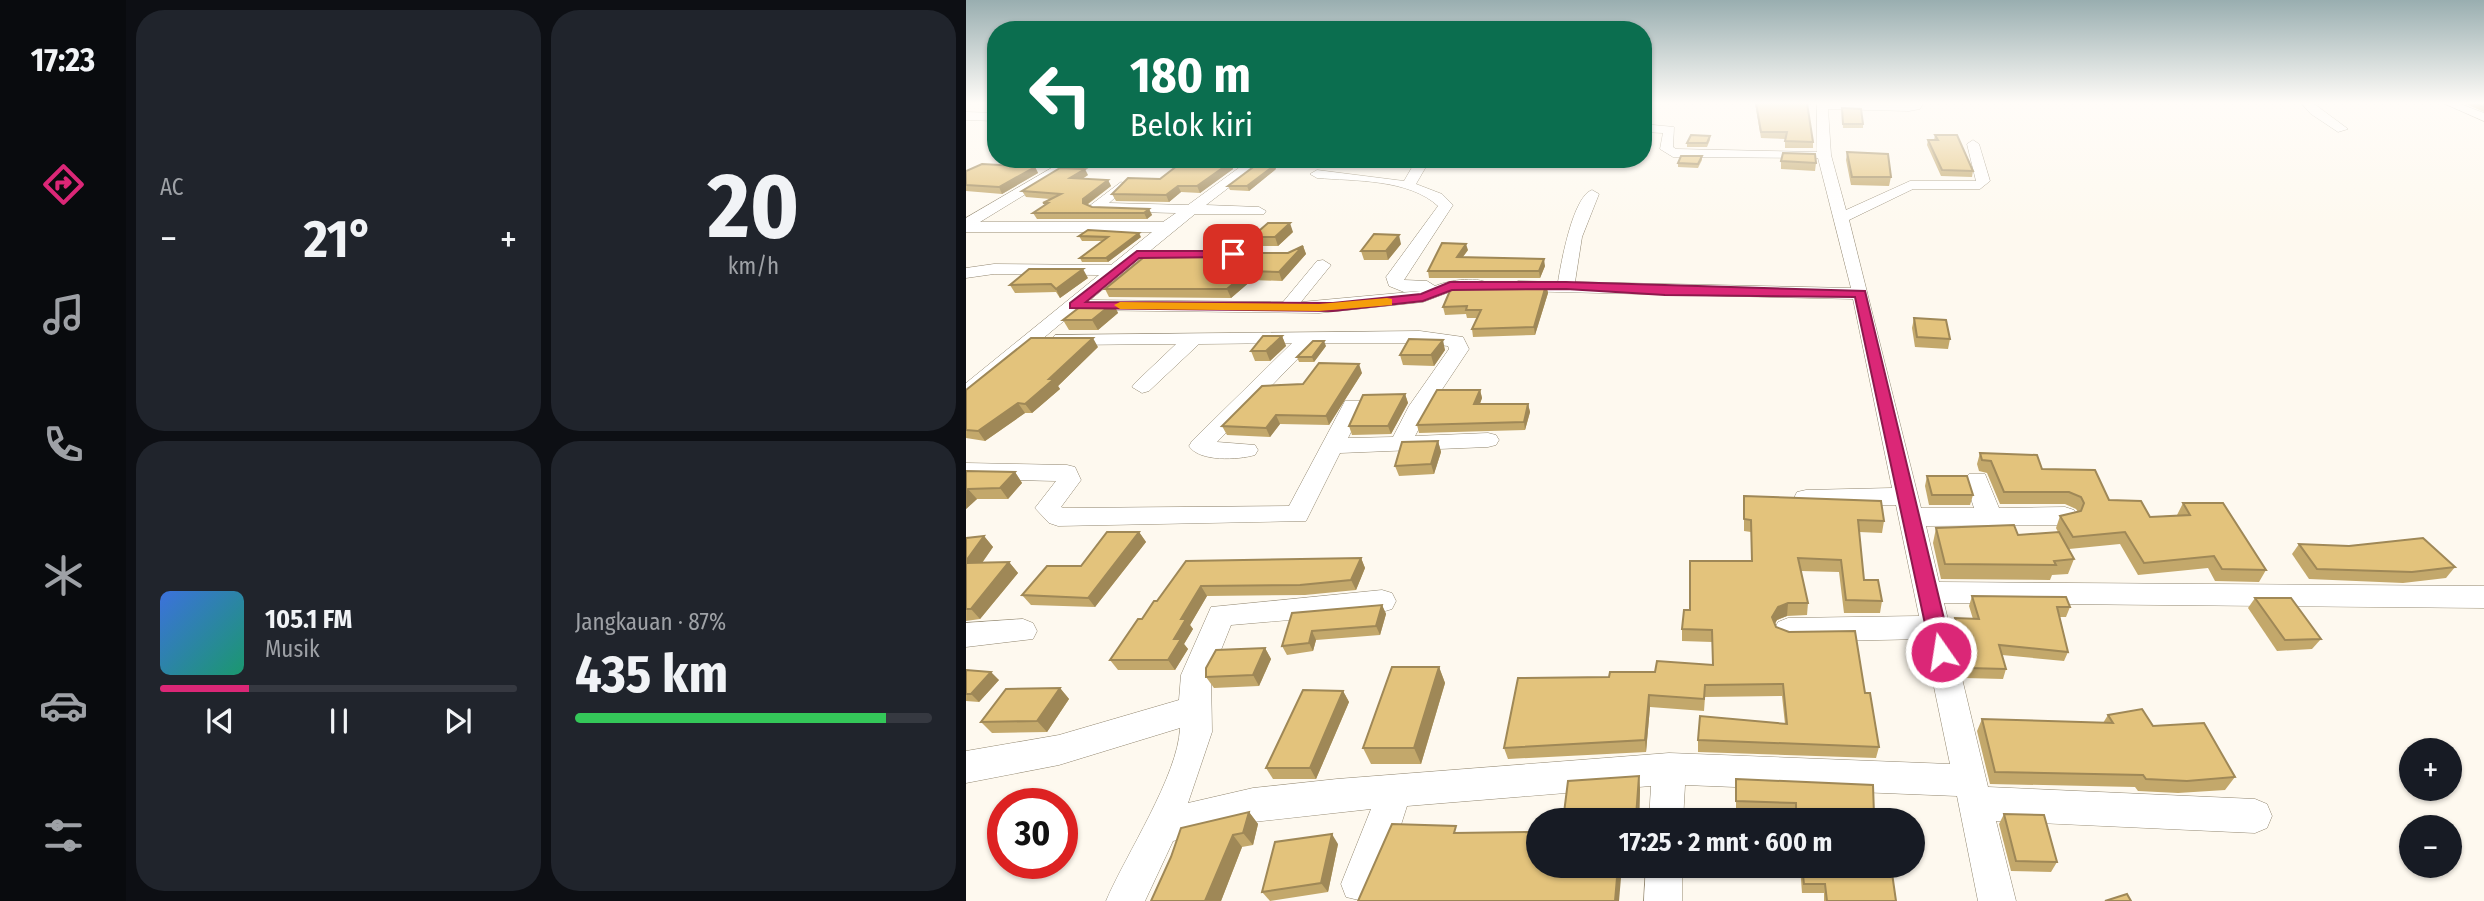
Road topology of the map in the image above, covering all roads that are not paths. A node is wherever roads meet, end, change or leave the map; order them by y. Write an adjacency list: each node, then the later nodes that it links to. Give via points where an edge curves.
1 (1667, 145): 4 (street, via 1673,153)
2 (1824, 145): 4 (street)
3 (1973, 145): 16 (street, via 1983,181 1980,185 1910,185)
4 (1824, 155): 16 (street)
5 (1062, 168): 17 (street)
6 (1248, 168): 14 (street)
7 (1358, 168): 10 (street)
8 (1418, 168): 12 (street)
9 (1317, 174): 10 (street)
10 (1348, 177): 12 (street)
11 (1121, 186): 14 (street, via 1095,207)
12 (1408, 186): 25 (street, via 1440,197 1446,205 1395,282 1404,287)
13 (1592, 194): 24 (street, via 1574,237)
14 (1191, 209): 15 (street); 18 (street)
15 (1259, 211)
16 (1842, 217): 26 (street)
17 (966, 226): 18 (street)
18 (1167, 228): 19 (street)
19 (1137, 254): 20 (street); 22 (street)
20 (1163, 254)
21 (1323, 265): 28 (street)
22 (1117, 270): 23 (street); 27 (street)
23 (966, 273)
24 (1566, 285): 25 (street); 26 (street)
25 (1450, 286): 28 (street, via 1432,295 1391,302)
26 (1861, 294): 44 (street)
27 (1074, 305): 28 (street); 30 (street)
28 (1289, 306)
29 (1194, 338): 30 (street); 31 (street); 34 (street)
30 (1032, 339): 33 (street)
31 (1307, 339): 38 (street, via 1433,338 1460,344); 40 (street, via 1200,446)
32 (966, 372): 33 (street)
33 (989, 373): 35 (street)
34 (1142, 387)
35 (966, 393)
36 (1353, 406): 39 (street)
37 (1488, 440): 38 (street)
38 (1400, 444): 39 (street)
39 (1334, 446): 41 (street, via 1297,515 1283,517 1058,517 1047,508 1069,480 1068,473)
40 (1247, 450)
41 (966, 471)
42 (1978, 480): 45 (street)
43 (1806, 498): 44 (street)
44 (1908, 507): 45 (street); 47 (street)
45 (1989, 516): 46 (street)
46 (2065, 516)
47 (1926, 592): 48 (street); 50 (street)
48 (2484, 597)
49 (1382, 601): 54 (street, via 1222,615 1196,675)
50 (1936, 627): 51 (street); 58 (street)
51 (1788, 630)
52 (1023, 631): 53 (street)
53 (966, 635)
54 (1194, 720): 55 (street); 61 (street)
55 (966, 767)
56 (1669, 769): 57 (street); 58 (street); 59 (street)
57 (1394, 792): 61 (street, via 1253,805); 63 (street)
58 (1972, 792): 60 (street); 66 (street)
59 (1667, 808)
60 (2255, 816)
61 (1163, 826): 64 (street)
62 (1664, 878): 65 (street)
63 (1359, 884)
64 (1125, 901)
65 (1663, 901)
66 (1997, 901)

